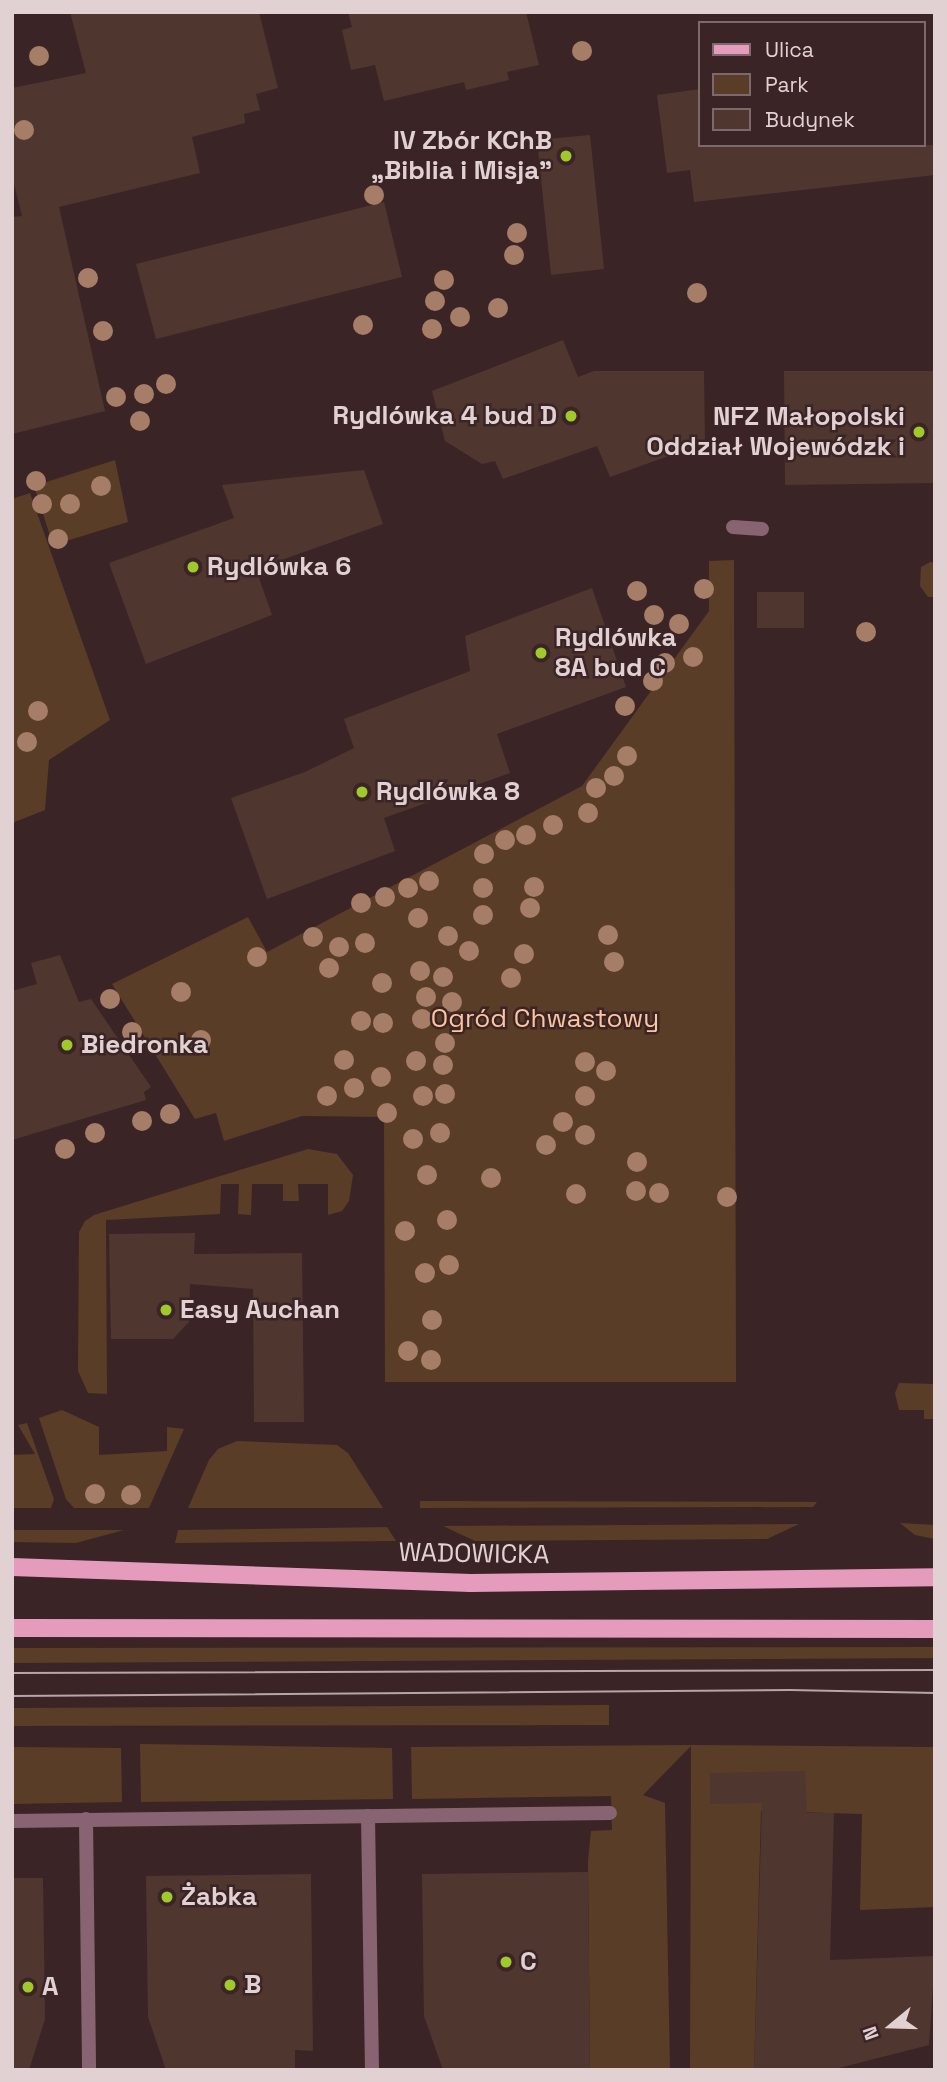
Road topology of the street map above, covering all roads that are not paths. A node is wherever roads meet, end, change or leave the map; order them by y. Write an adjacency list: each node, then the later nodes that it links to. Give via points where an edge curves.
1 (733, 527): 2 (lane)
2 (762, 529)
3 (12, 1567): 4 (main road, WADOWICKA, via 471,1583)
4 (935, 1577)
5 (12, 1628): 6 (main road)
6 (935, 1629)
7 (610, 1813): 8 (lane)
8 (368, 1816): 9 (lane); 12 (lane)
9 (86, 1819): 10 (lane); 11 (lane)
10 (12, 1821)
11 (89, 2070)
12 (372, 2070)

